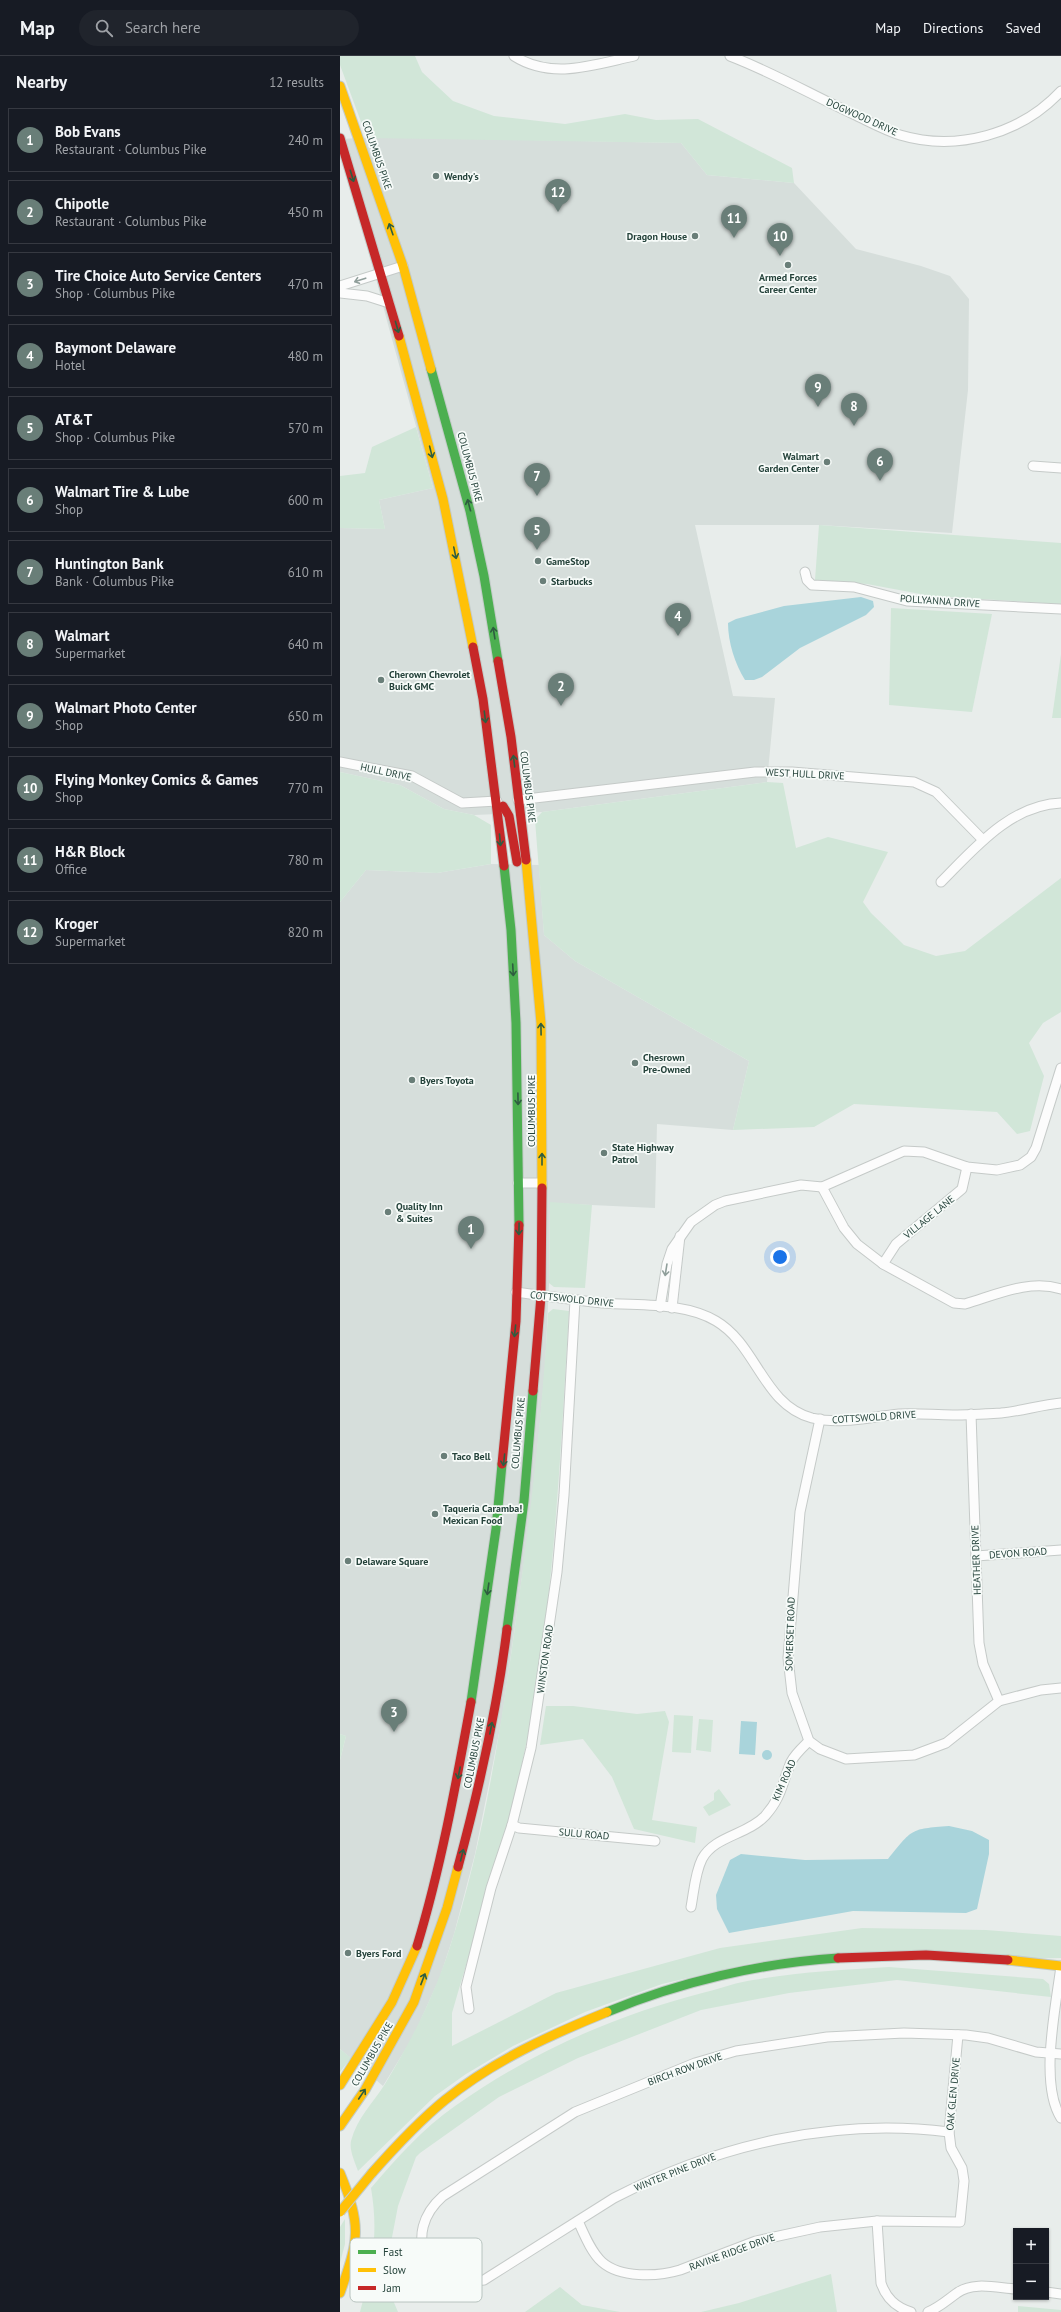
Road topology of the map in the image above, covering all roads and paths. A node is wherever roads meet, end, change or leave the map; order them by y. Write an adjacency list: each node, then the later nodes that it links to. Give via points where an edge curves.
1 (514, 56): 2 (street, via 538,68 559,70)
2 (634, 56)
3 (730, 56): 4 (street, DOGWOOD DRIVE)
4 (743, 58): 6 (street, DOGWOOD DRIVE, via 886,130 928,140 963,140 1002,130 1032,116)
5 (340, 86): 8 (main road, COLUMBUS PIKE, one-way to 5)
6 (1061, 91)
7 (340, 138): 9 (main road, COLUMBUS PIKE, one-way to 9)
8 (403, 266): 9 (street); 21 (main road, COLUMBUS PIKE, one-way to 8, via 507,714 476,540)
9 (381, 273): 10 (street, one-way to 10); 12 (main road, COLUMBUS PIKE)
10 (340, 286)
11 (340, 293): 12 (street, via 367,296)
12 (390, 303): 17 (main road, COLUMBUS PIKE, one-way to 17, via 443,499)
13 (1034, 466): 14 (street)
14 (1061, 468)
15 (805, 572): 16 (street, POLLYANNA DRIVE, via 807,580 812,585 854,587 907,601)
16 (1061, 609)
17 (479, 678): 18 (main road, via 489,688); 22 (main road, COLUMBUS PIKE, one-way to 22)
18 (498, 745)
19 (340, 762): 22 (street, HULL DRIVE, via 412,776 462,803)
20 (508, 789): 21 (main road)
21 (518, 800): 24 (street, WEST HULL DRIVE, via 755,772 893,779 914,782 936,792); 26 (main road, COLUMBUS PIKE)
22 (497, 801): 26 (main road, via 509,816 521,897); 29 (main road, COLUMBUS PIKE, one-way to 29, via 515,993)
23 (1061, 803): 24 (street, via 1024,811)
24 (983, 840): 25 (street)
25 (941, 882)
26 (532, 910): 30 (main road, COLUMBUS PIKE, one-way to 26, via 541,1022)
27 (1061, 1068): 28 (street, via 1031,1157 1020,1165 1006,1169)
28 (967, 1167): 31 (street, via 924,1152 904,1151); 33 (street, VILLAGE LANE, via 959,1192 901,1240)
29 (518, 1183): 30 (street); 35 (main road, COLUMBUS PIKE, one-way to 35)
30 (542, 1183): 36 (main road, COLUMBUS PIKE)
31 (822, 1187): 32 (street, via 801,1184 725,1201 698,1215); 33 (street, via 850,1236)
32 (680, 1236): 38 (street, one-way to 38, via 669,1255); 39 (street)
33 (883, 1264): 34 (street, via 960,1304 1029,1286 1040,1285)
34 (1061, 1289)
35 (516, 1292): 36 (street, COTTSWOLD DRIVE); 55 (main road, COLUMBUS PIKE, one-way to 55, via 516,1321 496,1530 477,1668 444,1840 415,1952 392,2002)
36 (541, 1296): 37 (street, COTTSWOLD DRIVE); 57 (main road, COLUMBUS PIKE, one-way to 36, via 394,2041 416,1996 437,1941 459,1870 478,1794 502,1668 517,1563)
37 (575, 1300): 38 (street, COTTSWOLD DRIVE); 48 (street, WINSTON ROAD, via 557,1572 533,1735)
38 (660, 1307): 39 (street, COTTSWOLD DRIVE)
39 (672, 1308): 42 (street, COTTSWOLD DRIVE, via 704,1316 727,1328 747,1350 762,1378 779,1398 810,1417)
40 (1061, 1403): 41 (street, COTTSWOLD DRIVE, via 1004,1413)
41 (971, 1414): 42 (street, COTTSWOLD DRIVE, via 904,1414 857,1420); 44 (street, HEATHER DRIVE)
42 (820, 1419): 47 (street, SOMERSET ROAD, via 800,1512 788,1658 792,1693)
43 (1061, 1550): 44 (street, DEVON ROAD)
44 (976, 1556): 46 (street, HEATHER DRIVE, via 980,1652)
45 (1061, 1688): 46 (street, via 1041,1690)
46 (999, 1701): 47 (street, via 946,1743 914,1755 846,1759 820,1749)
47 (809, 1741): 50 (street, KIM ROAD, via 792,1761 782,1789 764,1816 742,1832 718,1843 706,1854 698,1869)
48 (512, 1825): 49 (street, SULU ROAD, via 519,1828); 52 (street, WINSTON ROAD, via 491,1888 466,1987)
49 (655, 1841)
50 (691, 1907)
51 (1061, 1966): 54 (street); 60 (main road, bridge, via 955,1956 907,1955 789,1963 739,1973 665,1993 605,2013 550,2036 473,2079 423,2118)
52 (469, 2009)
53 (958, 2035): 54 (street, BIRCH ROW DRIVE, via 988,2038 1017,2047); 58 (street, OAK GLEN DRIVE); 65 (street, BIRCH ROW DRIVE, via 863,2034 801,2040 752,2048 695,2063 568,2116 443,2196 432,2206 424,2220)
54 (1056, 2054): 56 (street, via 1050,2078 1053,2102)
55 (340, 2085)
56 (1061, 2118)
57 (340, 2126)
58 (949, 2132): 61 (street, WINTER PINE DRIVE, via 916,2128 872,2128 807,2134 757,2143 730,2150 634,2188); 63 (street, OAK GLEN DRIVE, via 951,2148 962,2168 964,2181)
59 (340, 2173): 64 (main road, via 351,2200)
60 (340, 2212)
61 (578, 2221): 62 (street, RAVINE RIDGE DRIVE, via 601,2261 614,2270 655,2274 669,2274 756,2241 779,2235 820,2227); 67 (street, WINTER PINE DRIVE)
62 (877, 2221): 63 (street, RAVINE RIDGE DRIVE); 72 (street, via 881,2283 884,2292 894,2304)
63 (960, 2222)
64 (355, 2238)
65 (423, 2238)
66 (350, 2263): 70 (main road)
67 (482, 2280)
68 (1013, 2289): 73 (street, via 973,2286 958,2292 938,2308)
69 (1049, 2292): 71 (street)
70 (340, 2293)
71 (1061, 2294)
72 (911, 2312)
73 (928, 2312)

